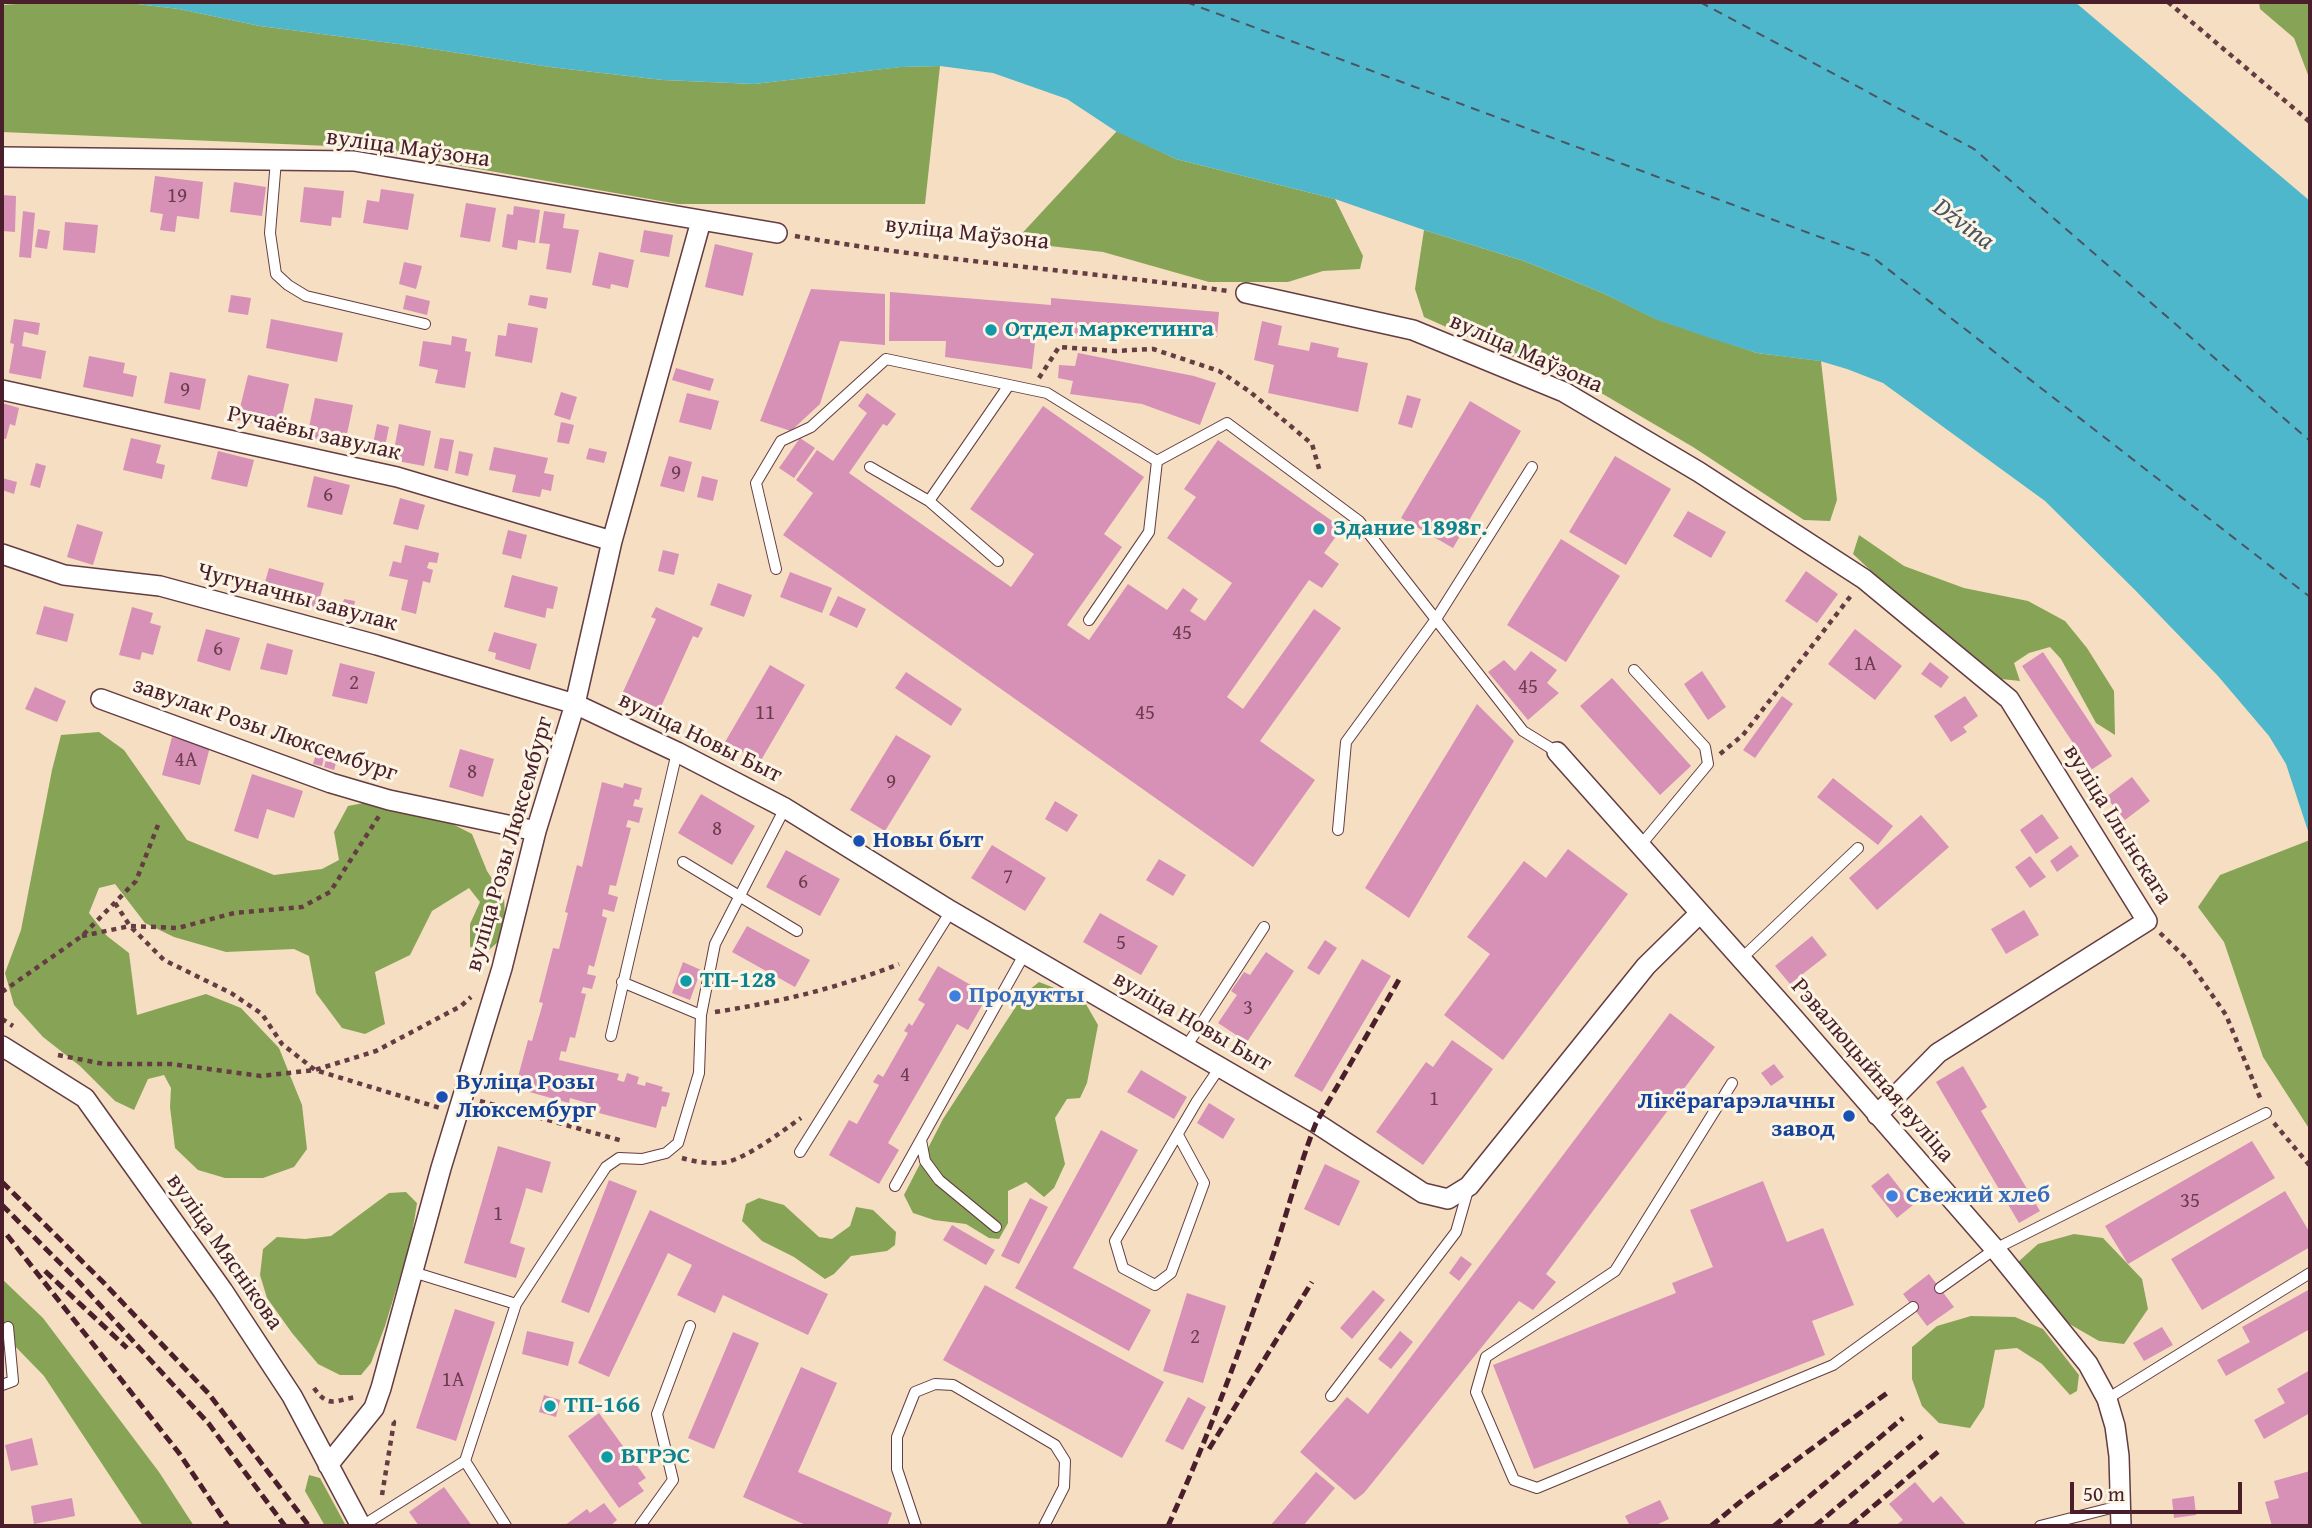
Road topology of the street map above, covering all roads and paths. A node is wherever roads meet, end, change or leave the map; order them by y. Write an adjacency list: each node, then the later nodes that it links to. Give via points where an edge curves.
1 (2168, 2): 2 (path)
2 (2310, 122)
3 (2, 157): 4 (street, вуліца Маўзона)
4 (276, 160): 5 (street, вуліца Маўзона, via 354,161); 8 (lane, via 270,233 276,274 306,296)
5 (701, 221): 6 (street, вуліца Маўзона); 17 (street, вуліца Розы Люксембург)
6 (777, 233): 7 (path, вуліца Маўзона, via 850,246)
7 (1247, 293): 21 (street, вуліца Маўзона, via 1413,330 1564,392 1699,472)
8 (425, 324)
9 (1009, 385): 10 (lane); 16 (lane); 20 (lane, via 886,359 811,427 781,441 756,482)
10 (1031, 389): 12 (lane, via 1047,393); 15 (path, via 1059,347 1153,349 1219,371 1312,444)
11 (2, 390): 17 (street, Ручаёвы завулак, via 397,477)
12 (1157, 461): 15 (lane, via 1227,423); 23 (lane, via 1149,532)
13 (870, 467): 16 (lane)
14 (1532, 467): 22 (lane)
15 (1326, 497): 22 (lane, via 1359,521)
16 (929, 501): 19 (lane)
17 (612, 541): 26 (street, вуліца Розы Люксембург)
18 (2, 554): 26 (street, Чугуначны завулак, via 64,575 173,589)
19 (998, 561)
20 (776, 569)
21 (1864, 579): 29 (path, via 1743,735); 42 (street, вуліца Ільінскага, via 2009,699)
22 (1436, 619): 28 (lane, via 1523,731); 33 (lane, via 1346,742)
23 (1089, 620)
24 (1634, 670): 29 (lane, via 1706,747)
25 (101, 699): 30 (street, завулак Розы Люксембург)
26 (575, 704): 27 (street, вуліца Новы Быт); 34 (street, вуліца Розы Люксембург)
27 (677, 752): 31 (street, вуліца Новы Быт); 51 (lane)
28 (1557, 752): 35 (street, Рэвалюцыйная вуліца)
29 (1708, 764): 35 (lane)
30 (389, 800): 34 (street, завулак Розы Люксембург); 43 (path, via 330,892 302,907 234,913 178,928)
31 (785, 808): 38 (lane); 40 (street, вуліца Новы Быт)
32 (158, 825): 39 (path, via 136,881)
33 (1338, 830)
34 (536, 831): 50 (street, вуліца Розы Люксембург)
35 (1640, 845): 41 (street, Рэвалюцыйная вуліца)
36 (1858, 848): 49 (lane)
37 (684, 862): 38 (lane)
38 (739, 898): 45 (lane); 53 (lane, via 715,944)
39 (115, 904): 43 (path); 46 (path)
40 (951, 911): 47 (street, вуліца Новы Быт); 48 (lane)
41 (1699, 914): 49 (street, Рэвалюцыйная вуліца); 72 (street, via 1646,966)
42 (2147, 921): 62 (path, вуліца Ільінскага, via 2187,959 2226,1015); 63 (street, via 1938,1053)
43 (130, 926): 46 (path); 59 (path, via 164,960 262,1014 282,1044)
44 (1264, 927): 56 (lane)
45 (797, 931)
46 (82, 936): 52 (path)
47 (1025, 953): 56 (street, вуліца Новы Быт); 66 (lane)
48 (923, 955): 53 (path, via 799,997); 68 (lane)
49 (1740, 960): 63 (street, Рэвалюцыйная вуліца)
50 (502, 968): 59 (path, via 461,1006 376,1051); 61 (street, вуліца Розы Люксембург)
51 (622, 982): 53 (lane); 54 (lane)
52 (2, 992)
53 (701, 1015): 69 (lane, via 699,1073 677,1143)
54 (611, 1036)
55 (2, 1045): 86 (street, вуліца Мяснікова, via 85,1098 223,1290 292,1396)
56 (1186, 1047): 58 (street, вуліца Новы Быт)
57 (47, 1053): 59 (path, via 104,1064 171,1064 261,1076)
58 (1220, 1067): 65 (lane); 72 (street, вуліца Новы Быт, via 1423,1193 1448,1199)
59 (315, 1070): 61 (path)
60 (1732, 1083): 79 (lane, via 1615,1271 1486,1357 1476,1392 1514,1480 1537,1488 1833,1365)
61 (460, 1105): 67 (path); 75 (street, вуліца Розы Люксембург)
62 (2266, 1113): 70 (path, вуліца Ільінскага); 74 (lane)
63 (1877, 1115): 74 (street, Рэвалюцыйная вуліца)
64 (802, 1118): 69 (path, via 727,1161 699,1163)
65 (1178, 1135): 65 (lane, via 1115,1241 1123,1268 1155,1284 1171,1272 1203,1183)
66 (921, 1140): 71 (lane); 73 (lane, via 925,1161 939,1180)
67 (628, 1142)
68 (800, 1152)
69 (666, 1153): 78 (lane, via 619,1158 607,1167)
70 (2310, 1166)
71 (895, 1186)
72 (1469, 1186): 83 (lane, via 1457,1232)
73 (996, 1227)
74 (1995, 1250): 77 (lane); 84 (street, Рэвалюцыйная вуліца, via 2088,1364)
75 (413, 1272): 78 (lane); 86 (street, вуліца Розы Люксембург, via 374,1408)
76 (2310, 1273): 84 (lane)
77 (1940, 1288)
78 (516, 1304): 85 (lane)
79 (1913, 1307)
80 (690, 1326): 90 (lane, via 657,1414 673,1480)
81 (8, 1327): 82 (lane, via 13,1381)
82 (2, 1385)
83 (1331, 1396)
84 (2107, 1399): 87 (street, Рэвалюцыйная вуліца, via 2116,1436)
85 (465, 1461): 88 (lane); 89 (lane)
86 (328, 1465): 88 (street, вуліца Мяснікова)
87 (2120, 1516): 93 (lane)
88 (361, 1526)
89 (506, 1526)
90 (640, 1526)
91 (916, 1526): 92 (lane, via 897,1469 897,1437 915,1392 935,1384 953,1385 1055,1445 1065,1461 1063,1487)
92 (1044, 1526)
93 (2040, 1526)

